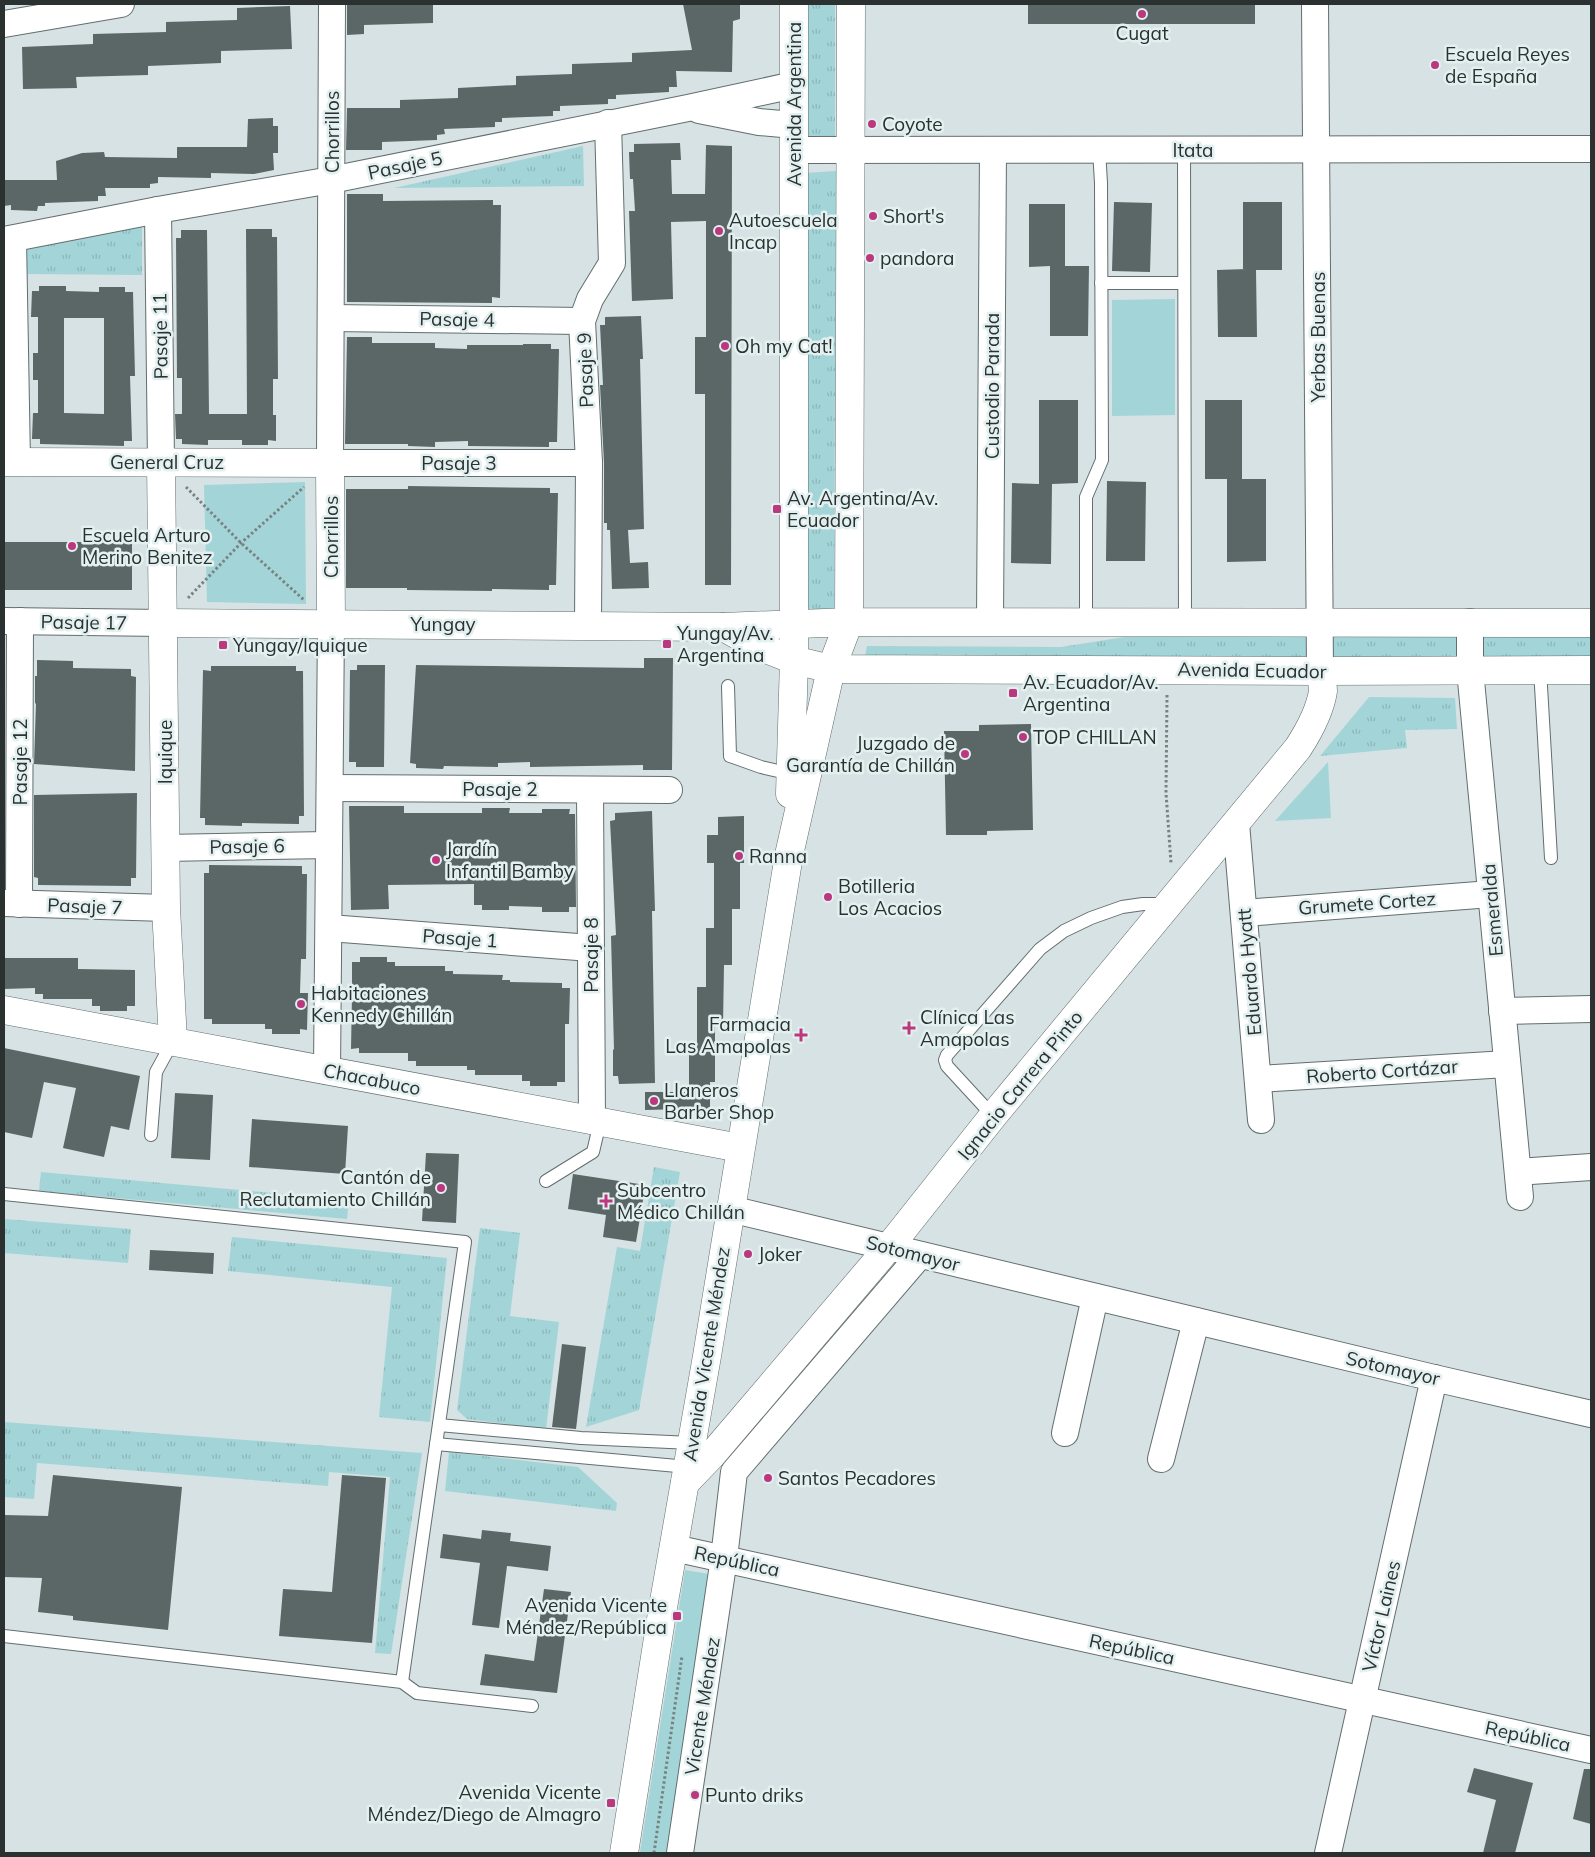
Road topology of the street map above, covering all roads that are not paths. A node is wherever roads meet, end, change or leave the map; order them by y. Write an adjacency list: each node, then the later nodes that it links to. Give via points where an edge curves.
1 (121, 4): 6 (street)
2 (332, 4): 17 (street, Chorrillos)
3 (794, 4): 7 (main road, Avenida Argentina)
4 (851, 4): 13 (main road)
5 (1315, 4): 11 (street, Yerbas Buenas)
6 (4, 24)
7 (794, 85): 8 (street, Pasaje 5); 10 (main road, Avenida Argentina)
8 (688, 108): 9 (street, Pasaje 5); 10 (street, Pasaje 5, via 759,122)
9 (608, 123): 17 (street, Pasaje 5); 23 (street, Pasaje 9, via 612,263 590,299)
10 (794, 138): 13 (street, Itata); 39 (main road, Avenida Argentina)
11 (1316, 149): 12 (street, Itata); 16 (street, Itata); 33 (street, Yerbas Buenas)
12 (1591, 149)
13 (851, 150): 14 (street, Itata); 29 (main road)
14 (993, 150): 15 (street, Itata); 30 (street, Custodio Parada)
15 (1099, 150): 16 (street, Itata); 20 (lane)
16 (1184, 150): 21 (lane)
17 (332, 180): 18 (street, Pasaje 5); 22 (street, Chorrillos)
18 (158, 210): 19 (street, Pasaje 5); 25 (street, Pasaje 11)
19 (8, 239): 24 (street)
20 (1101, 282): 21 (lane); 31 (lane, via 1102,460 1086,497)
21 (1184, 283): 32 (lane)
22 (331, 318): 23 (street, Pasaje 4); 26 (street, Chorrillos)
23 (582, 321): 27 (street, Pasaje 9)
24 (10, 462): 25 (main road, General Cruz)
25 (162, 462): 26 (main road, General Cruz); 35 (main road, Iquique)
26 (330, 463): 27 (street, Pasaje 3); 36 (main road, Chorrillos)
27 (588, 464): 38 (street, Pasaje 9)
28 (12, 621): 35 (street, Pasaje 17); 59 (street, Pasaje 12)
29 (849, 622): 30 (main road); 39 (main road); 42 (main road, Avenida Vicente Méndez)
30 (990, 622): 31 (main road)
31 (1086, 622): 32 (main road)
32 (1185, 622): 33 (main road)
33 (1320, 622): 34 (main road); 46 (street, Yerbas Buenas)
34 (1470, 622): 37 (main road); 43 (street, Esmeralda)
35 (164, 623): 36 (main road, Yungay); 54 (main road, Iquique)
36 (331, 623): 38 (main road, Yungay); 49 (street, Chorrillos)
37 (1591, 623)
38 (588, 625): 40 (main road, Yungay)
39 (795, 625): 40 (main road, Yungay); 41 (main road, Avenida Vicente Méndez)
40 (723, 627): 41 (main road, Yungay)
41 (794, 660): 42 (main road, Avenida Ecuador); 48 (main road, Avenida Vicente Méndez)
42 (831, 669): 46 (main road, Avenida Ecuador); 55 (main road, Avenida Vicente Méndez)
43 (1470, 670): 44 (main road, Avenida Ecuador); 46 (main road, Avenida Ecuador); 57 (street, Esmeralda)
44 (1540, 670): 45 (main road, Avenida Ecuador); 56 (lane)
45 (1591, 670)
46 (1320, 671): 52 (main road, Ignacio Carrera Pinto, via 1323,690 1307,734)
47 (728, 686): 48 (lane, via 730,756)
48 (791, 774): 55 (main road, Avenida Vicente Méndez)
49 (330, 788): 50 (street, Pasaje 2); 53 (street, Chorrillos)
50 (590, 790): 51 (street, Pasaje 2); 63 (street, Pasaje 8)
51 (669, 790)
52 (1236, 823): 58 (main road, Ignacio Carrera Pinto); 61 (street, Eduardo Hyatt)
53 (329, 845): 54 (street, Pasaje 6); 62 (street, Chorrillos)
54 (166, 848): 60 (main road, Iquique)
55 (789, 855): 75 (main road, Avenida Vicente Méndez)
56 (1550, 858)
57 (1491, 894): 61 (street, Grumete Cortez); 66 (street, Esmeralda)
58 (1172, 901): 71 (main road, Ignacio Carrera Pinto); 71 (lane, via 1122,907 1064,931 1040,949 947,1055 947,1066)
59 (12, 904): 60 (street, Pasaje 7)
60 (166, 908): 67 (main road, Iquique)
61 (1244, 913): 70 (street, Eduardo Hyatt)
62 (329, 928): 63 (street, Pasaje 1); 69 (street, Chorrillos)
63 (591, 948): 73 (street, Pasaje 8)
64 (1591, 1009): 66 (street)
65 (4, 1010): 67 (main road, Chacabuco)
66 (1502, 1011): 68 (street, Esmeralda)
67 (172, 1041): 69 (main road, Chacabuco); 74 (lane, via 156,1072)
68 (1507, 1064): 70 (street, Roberto Cortázar); 76 (street, Esmeralda, via 1519,1184)
69 (327, 1071): 73 (main road, Chacabuco)
70 (1258, 1079): 72 (street, Eduardo Hyatt)
71 (993, 1116): 80 (main road, Ignacio Carrera Pinto)
72 (1261, 1120)
73 (596, 1121): 75 (main road, Chacabuco); 77 (lane, via 593,1152)
74 (151, 1135)
75 (740, 1148): 79 (main road, Avenida Vicente Méndez)
76 (1591, 1167)
77 (546, 1182)
78 (4, 1194): 86 (lane, via 465,1242)
79 (730, 1209): 80 (street, Sotomayor); 90 (main road, Avenida Vicente Méndez)
80 (888, 1247): 81 (street, Sotomayor); 90 (main road, Ignacio Carrera Pinto, via 710,1456)
81 (920, 1255): 82 (street, Sotomayor); 92 (street, via 734,1472)
82 (1095, 1297): 83 (street, Sotomayor); 87 (street)
83 (1196, 1321): 84 (street, Sotomayor); 89 (street)
84 (1434, 1378): 85 (street, Sotomayor); 95 (street, Víctor Laines)
85 (1591, 1414)
86 (439, 1425): 88 (lane); 90 (lane, via 581,1438)
87 (1065, 1433)
88 (436, 1444): 90 (lane); 94 (lane)
89 (1161, 1459)
90 (688, 1464): 91 (main road, Avenida Vicente Méndez)
91 (674, 1548): 92 (street, República); 98 (main road, Avenida Vicente Méndez)
92 (724, 1558): 95 (street, República); 99 (street, Vicente Méndez)
93 (4, 1636): 94 (lane)
94 (402, 1682): 96 (lane, via 417,1693)
95 (1362, 1700): 97 (street, República); 100 (street, Víctor Laines)
96 (532, 1706)
97 (1591, 1750)
98 (624, 1853)
99 (680, 1853)
100 (1328, 1853)

